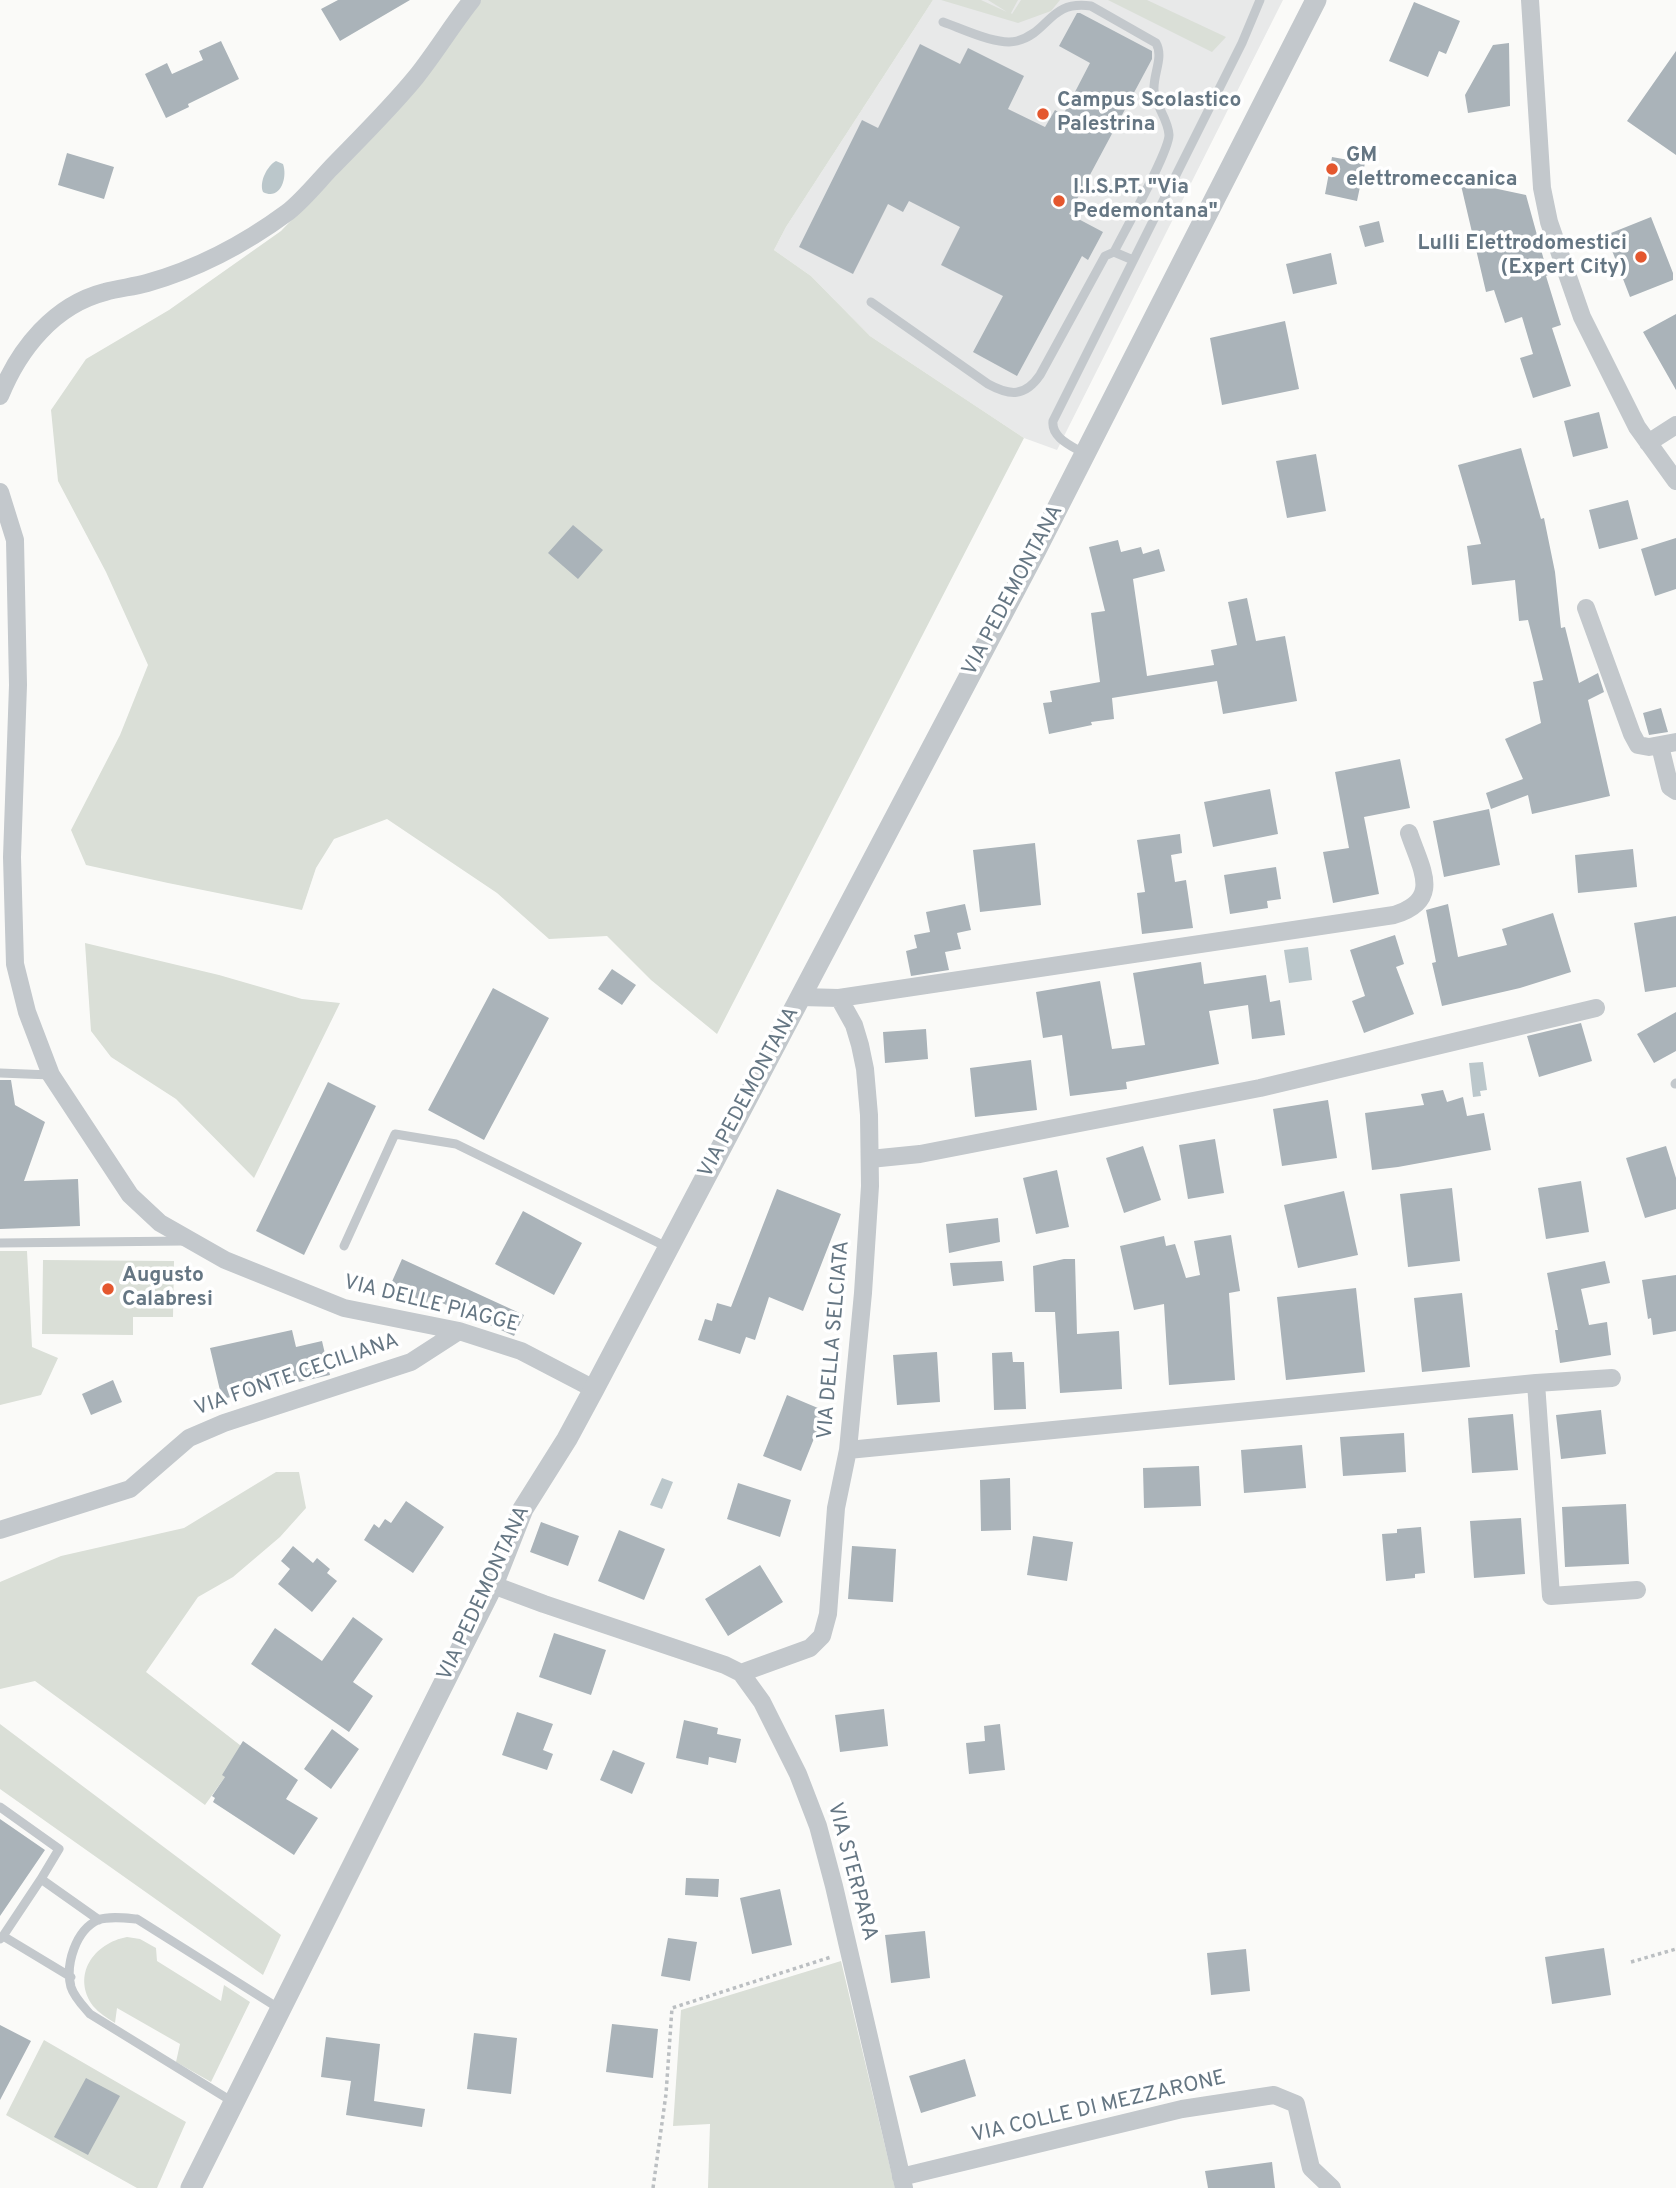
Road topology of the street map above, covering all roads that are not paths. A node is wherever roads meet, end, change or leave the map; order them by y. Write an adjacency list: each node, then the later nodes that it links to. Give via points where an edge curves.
1 (472, 0): 9 (street, via 416,77 289,211 217,257 147,283 103,292 54,317 10,370)
2 (1260, 0): 7 (lane)
3 (1316, 0): 12 (street, VIA PEDEMONTANA)
4 (1530, 0): 11 (street, via 1542,188 1549,222 1582,317)
5 (943, 22): 6 (lane, via 991,39 1018,41 1063,4 1081,2 1156,43 1154,92 1165,116 1168,140)
6 (1114, 252): 7 (lane); 8 (lane, via 1102,261 1041,375 1019,392 988,384)
7 (1133, 260): 12 (lane, via 1053,421 1057,436)
8 (871, 302)
9 (0, 396)
10 (1676, 425): 11 (street)
11 (1648, 443): 13 (street)
12 (1085, 454): 19 (street, VIA PEDEMONTANA)
13 (1676, 481)
14 (1, 502): 23 (street, VIA DELLE PIAGGE, via 15,540 15,964)
15 (1586, 608): 16 (street, via 1638,745)
16 (1668, 744): 17 (street, via 1670,787)
17 (1676, 791)
18 (1409, 833): 20 (street, via 1424,893 1415,908 1394,915)
19 (801, 996): 20 (street); 28 (street, VIA PEDEMONTANA)
20 (839, 998): 24 (street, VIA DELLA SELCIATA, via 860,1045)
21 (1596, 1007): 24 (street, via 1260,1088 920,1154)
22 (0, 1073): 23 (lane)
23 (51, 1075): 25 (street, VIA DELLE PIAGGE, via 130,1195 160,1223)
24 (870, 1159): 33 (street, VIA DELLA SELCIATA)
25 (192, 1241): 26 (lane); 29 (street, VIA DELLE PIAGGE, via 225,1260 344,1308)
26 (0, 1243)
27 (344, 1246): 28 (lane, via 395,1134 456,1144)
28 (669, 1247): 32 (street, VIA PEDEMONTANA)
29 (459, 1331): 32 (street, VIA DELLE PIAGGE, via 521,1351); 34 (street, VIA FONTE CECILIANA, via 411,1362 189,1438 130,1489)
30 (1612, 1378): 31 (street)
31 (1536, 1383): 33 (street); 36 (street, via 1551,1596)
32 (594, 1389): 35 (street, VIA PEDEMONTANA, via 523,1509)
33 (848, 1450): 37 (street, VIA DELLA SELCIATA, via 836,1508 828,1614 822,1636 805,1651)
34 (0, 1530)
35 (494, 1585): 37 (street, VIA STERPARA); 43 (street, VIA PEDEMONTANA)
36 (1637, 1590)
37 (741, 1673): 45 (street, VIA STERPARA, via 762,1702 808,1797 824,1843)
38 (0, 1807): 39 (lane, via 59,1849)
39 (41, 1879): 40 (lane); 41 (lane)
40 (99, 1920): 42 (lane, via 84,1931 74,1947); 43 (lane, via 137,1919)
41 (1, 1938): 42 (lane)
42 (71, 1977): 44 (lane, via 71,1988 90,2014)
43 (282, 2010): 44 (street, VIA PEDEMONTANA)
44 (233, 2102): 46 (street, VIA PEDEMONTANA)
45 (902, 2183): 47 (street, VIA COLLE DI MEZZARONE, via 1182,2109 1274,2095 1296,2104 1311,2168)
46 (191, 2188)
47 (1332, 2188)

